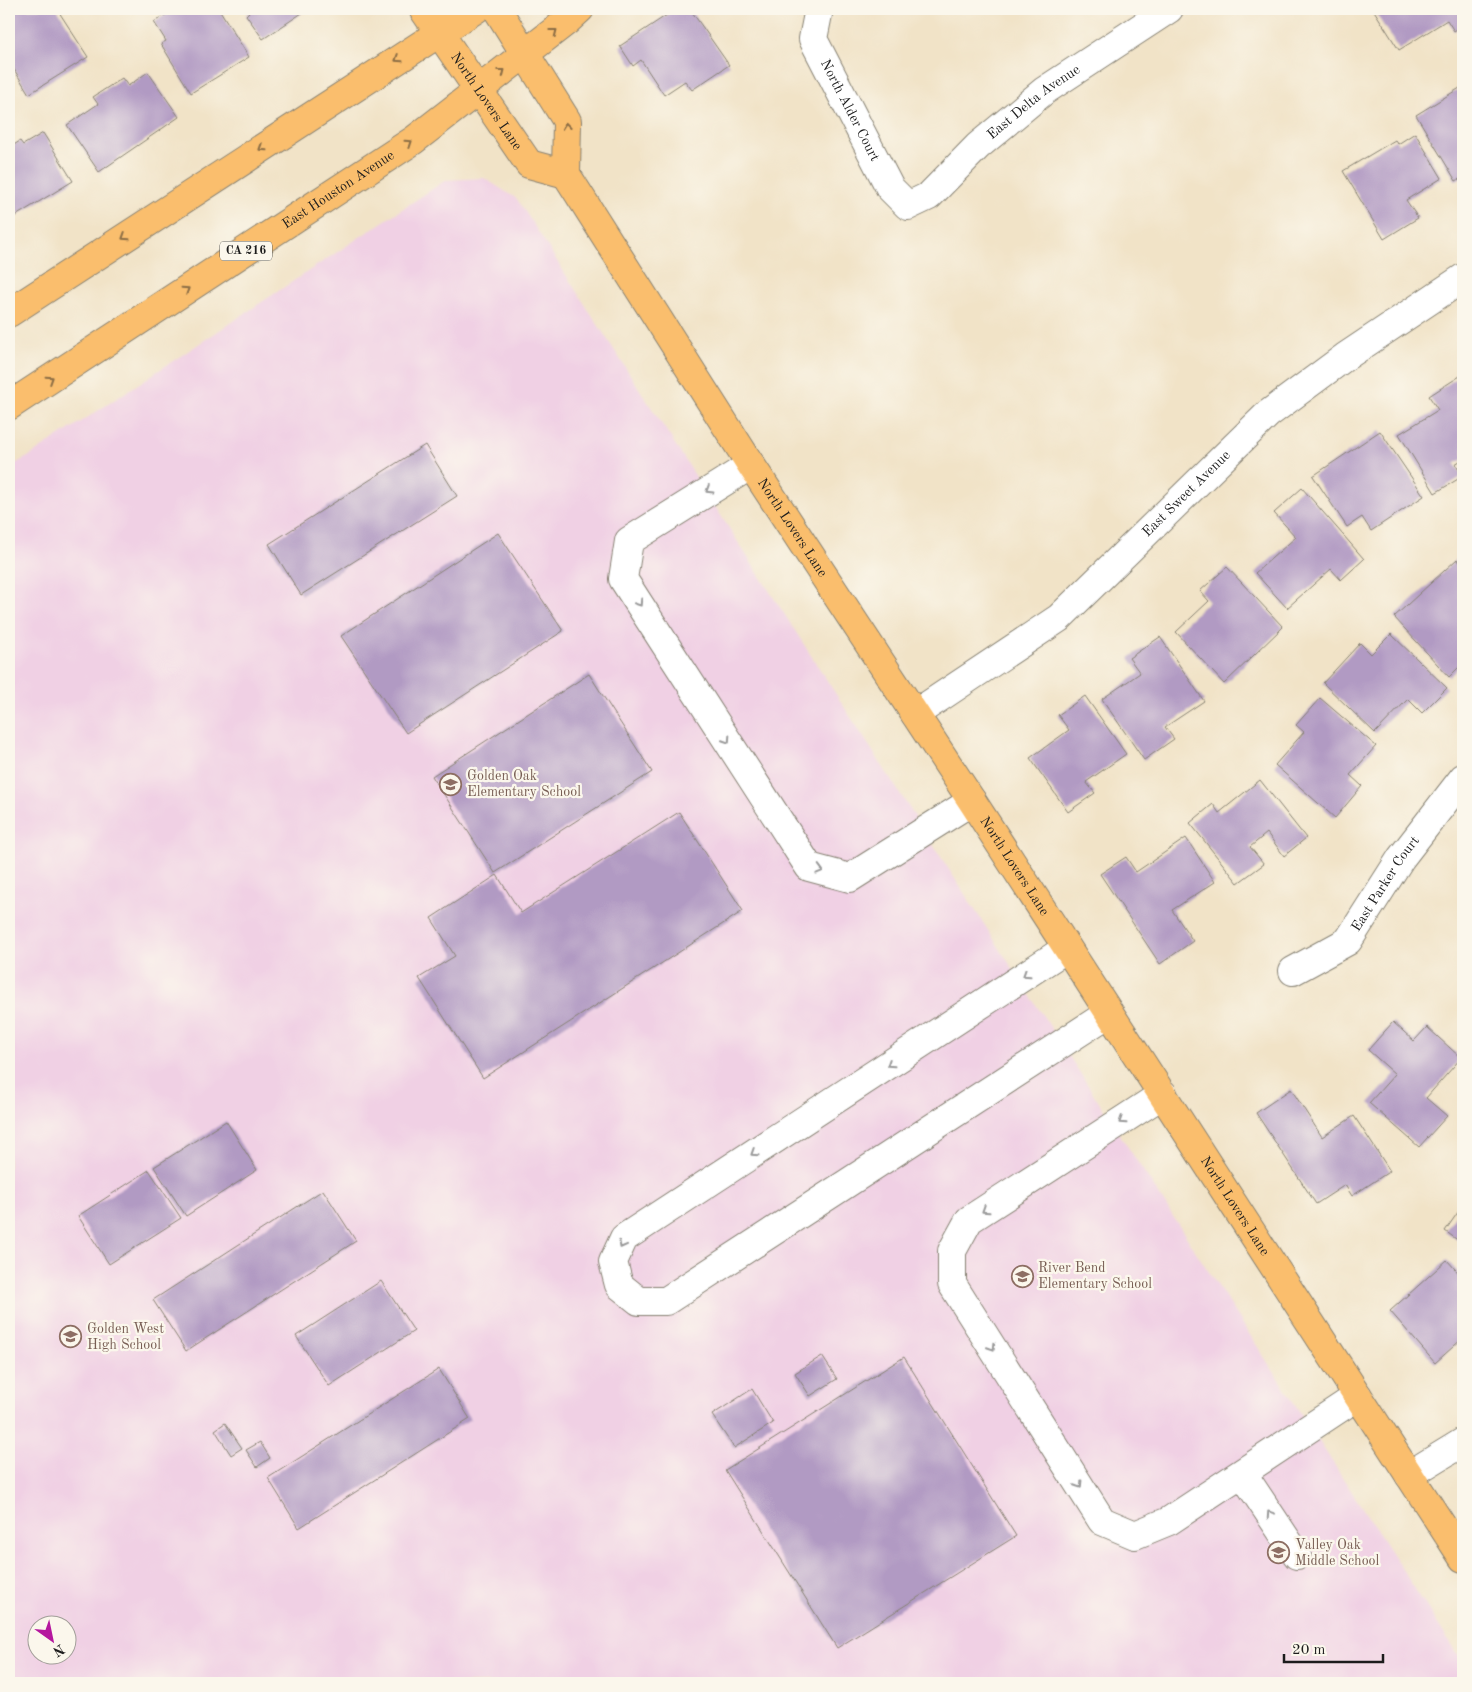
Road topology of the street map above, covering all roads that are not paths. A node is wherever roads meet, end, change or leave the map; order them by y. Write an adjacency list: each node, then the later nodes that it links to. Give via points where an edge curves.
1 (423, 9): 7 (main road, North Lovers Lane)
2 (476, 9): 7 (main road)
3 (497, 9): 8 (main road)
4 (580, 9): 8 (main road, East Houston Avenue / CA 216, one-way to 4)
5 (819, 9): 11 (street, North Alder Court, via 813,39 890,188)
6 (1169, 9): 11 (street, East Delta Avenue, via 1044,91 978,146 929,196)
7 (438, 32): 9 (main road, North Lovers Lane); 13 (main road, one-way to 13)
8 (526, 54): 9 (main road, East Houston Avenue / CA 216, one-way to 8); 10 (main road, one-way to 8, via 568,121)
9 (479, 90): 10 (main road, North Lovers Lane, via 529,164); 14 (main road, East Houston Avenue / CA 216, one-way to 9, via 414,140)
10 (566, 174): 15 (main road, North Lovers Lane)
11 (908, 206)
12 (1463, 278): 16 (street, East Sweet Avenue, via 1345,357 1268,414 1059,618)
13 (9, 313)
14 (9, 406)
15 (751, 464): 16 (main road, North Lovers Lane); 18 (street, one-way to 18, via 629,541 623,580 809,867 850,878)
16 (915, 714): 18 (main road, North Lovers Lane)
17 (1463, 778): 20 (street, East Parker Court, via 1401,858 1348,941)
18 (972, 801): 19 (main road, North Lovers Lane)
19 (1067, 948): 21 (main road, North Lovers Lane); 21 (street, one-way to 21, via 624,1238 613,1262 619,1285 639,1301 666,1301)
20 (1293, 971)
21 (1109, 1013): 22 (main road, North Lovers Lane)
22 (1162, 1094): 23 (main road, North Lovers Lane); 25 (street, one-way to 25, via 969,1220 952,1251 952,1284 1102,1521 1135,1536 1170,1521)
23 (1358, 1396): 25 (street); 26 (main road, North Lovers Lane)
24 (1463, 1442): 26 (street)
25 (1243, 1474): 27 (street, one-way to 25)
26 (1409, 1476): 28 (main road, North Lovers Lane)
27 (1297, 1555)
28 (1463, 1558)

